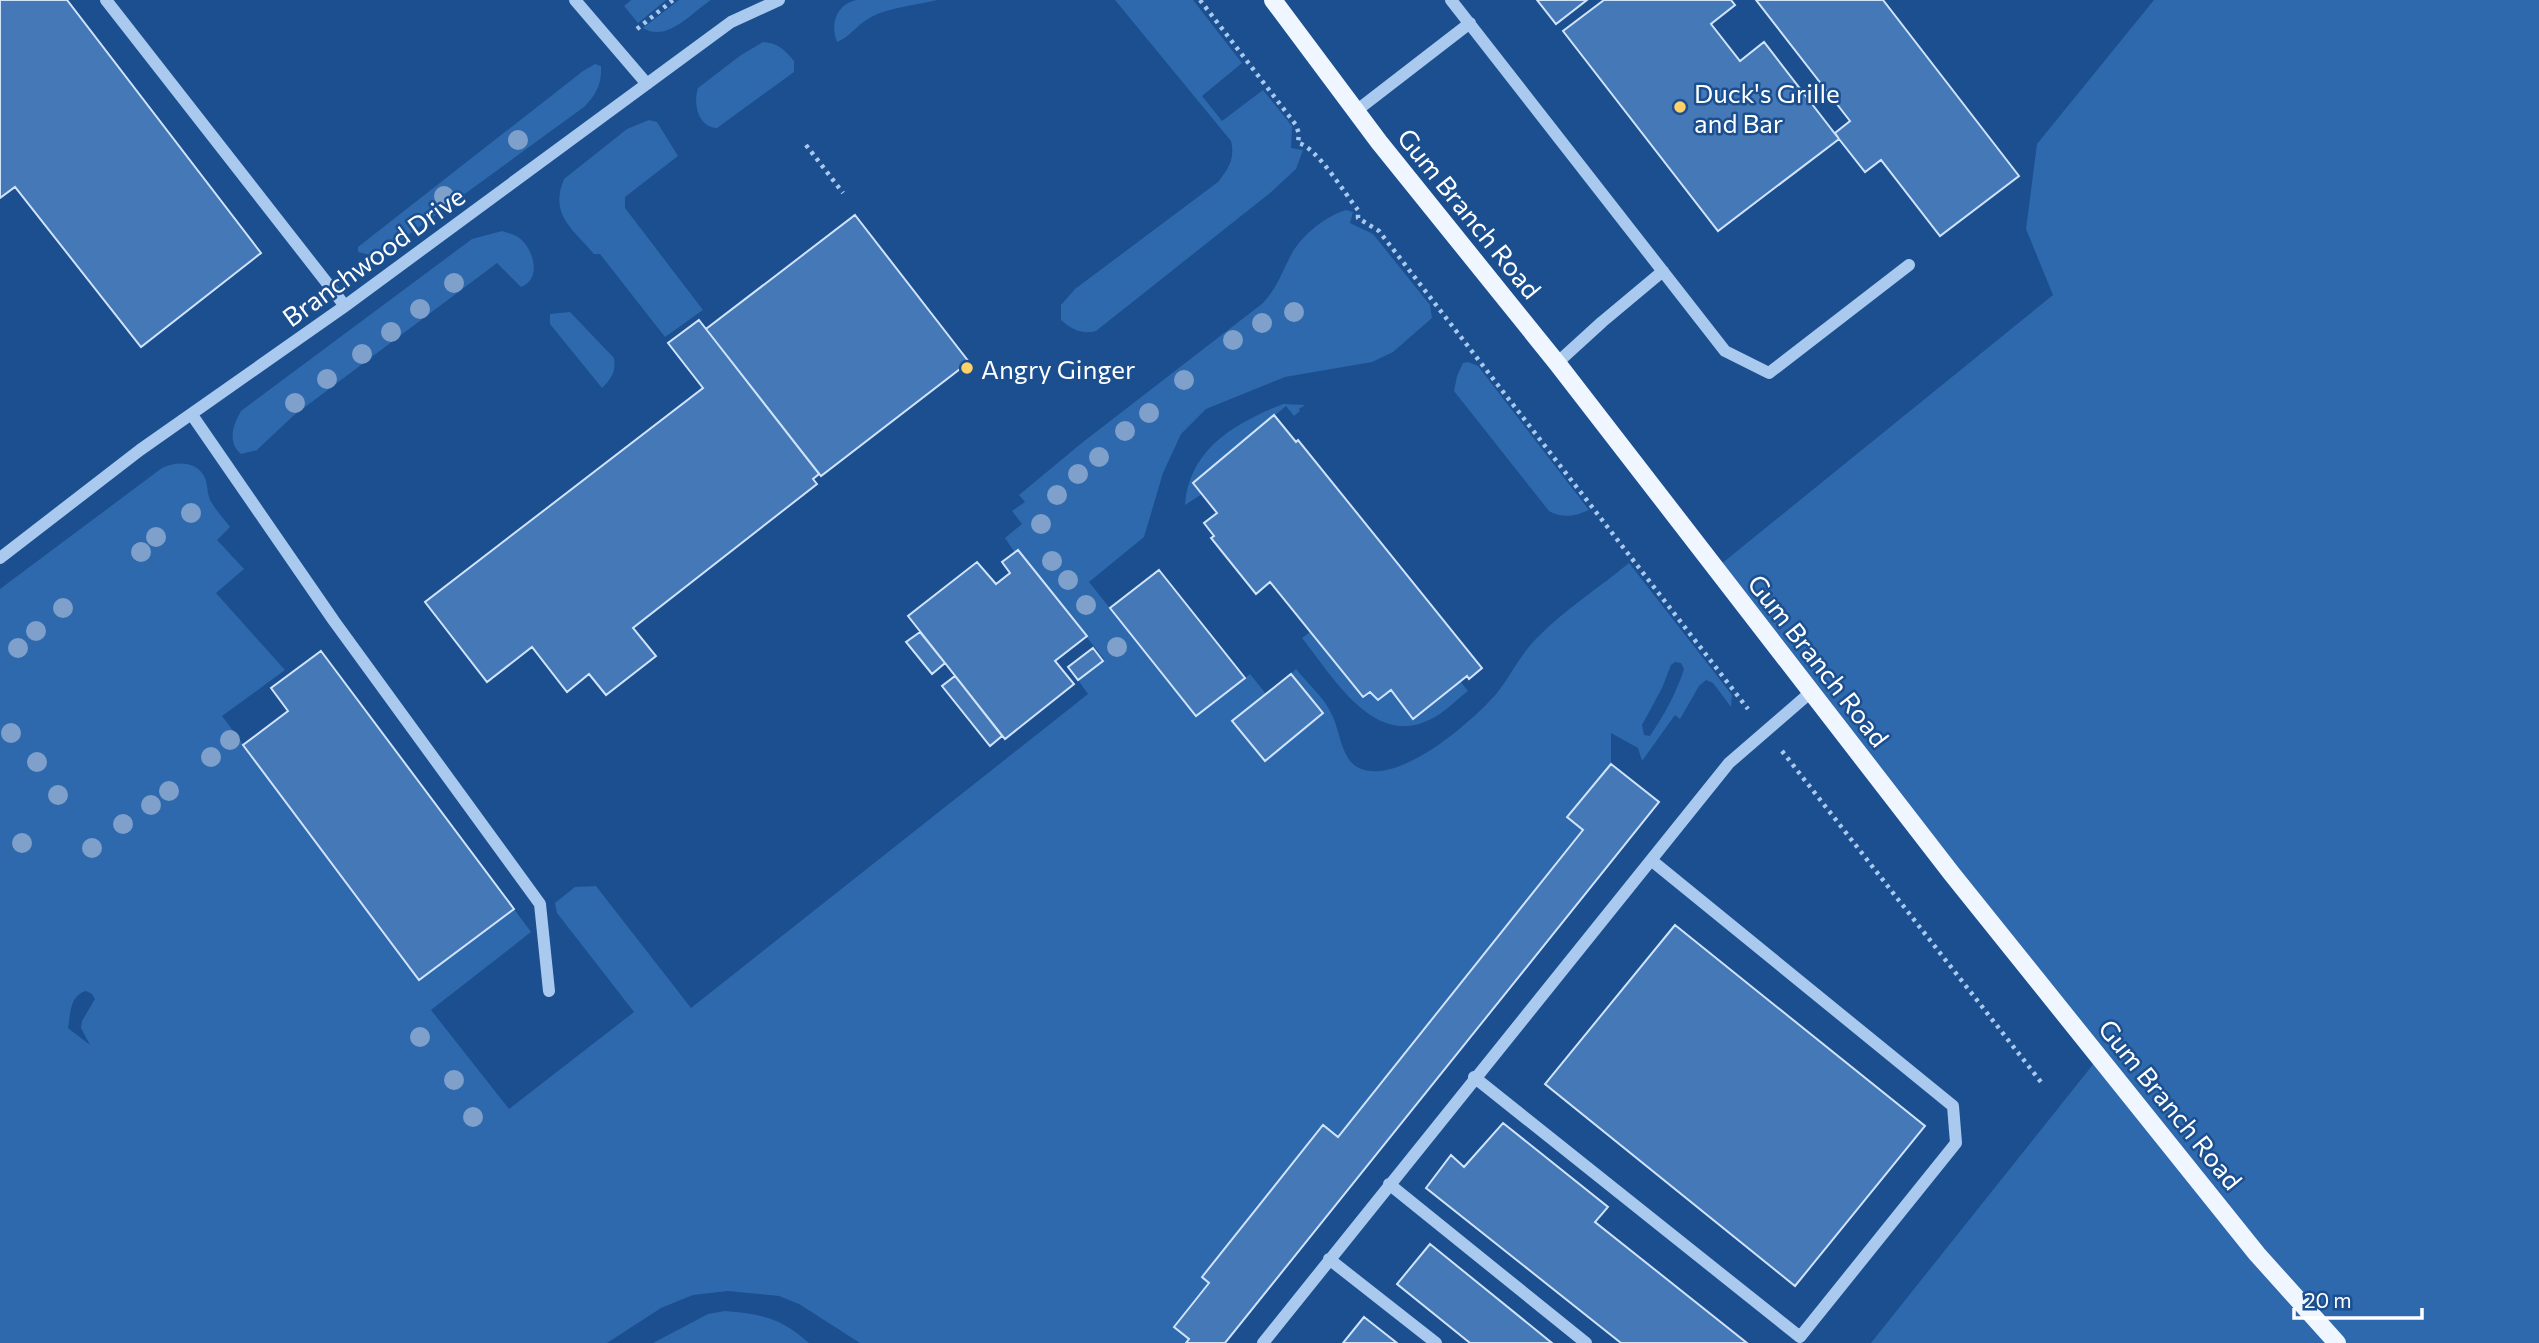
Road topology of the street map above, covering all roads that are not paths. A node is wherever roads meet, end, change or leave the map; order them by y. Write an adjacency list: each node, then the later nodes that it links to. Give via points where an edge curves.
1 (107, 0): 11 (street)
2 (575, 0): 7 (street)
3 (779, 0): 7 (street, Branchwood Drive, via 731,22)
4 (1273, 0): 8 (main road, Gum Branch Road)
5 (1451, 0): 6 (street)
6 (1469, 23): 8 (street); 10 (street)
7 (647, 84): 11 (street, Branchwood Drive)
8 (1356, 111): 12 (main road, Gum Branch Road)
9 (1909, 265): 10 (street, via 1769,373 1725,351)
10 (1663, 271): 12 (street)
11 (345, 306): 13 (street, Branchwood Drive)
12 (1557, 363): 15 (main road, Gum Branch Road)
13 (192, 415): 14 (street, Branchwood Drive); 17 (street, via 334,621 540,904)
14 (0, 558)
15 (1811, 692): 16 (street, via 1729,762); 24 (main road, Gum Branch Road, via 2257,1254)
16 (1651, 860): 18 (street); 18 (street, via 1952,1106 1956,1143 1800,1337)
17 (549, 991)
18 (1474, 1077): 19 (street)
19 (1388, 1184): 20 (street); 23 (street)
20 (1329, 1259): 21 (street); 22 (street)
21 (1263, 1343)
22 (1436, 1343)
23 (1586, 1343)
24 (2337, 1343)

